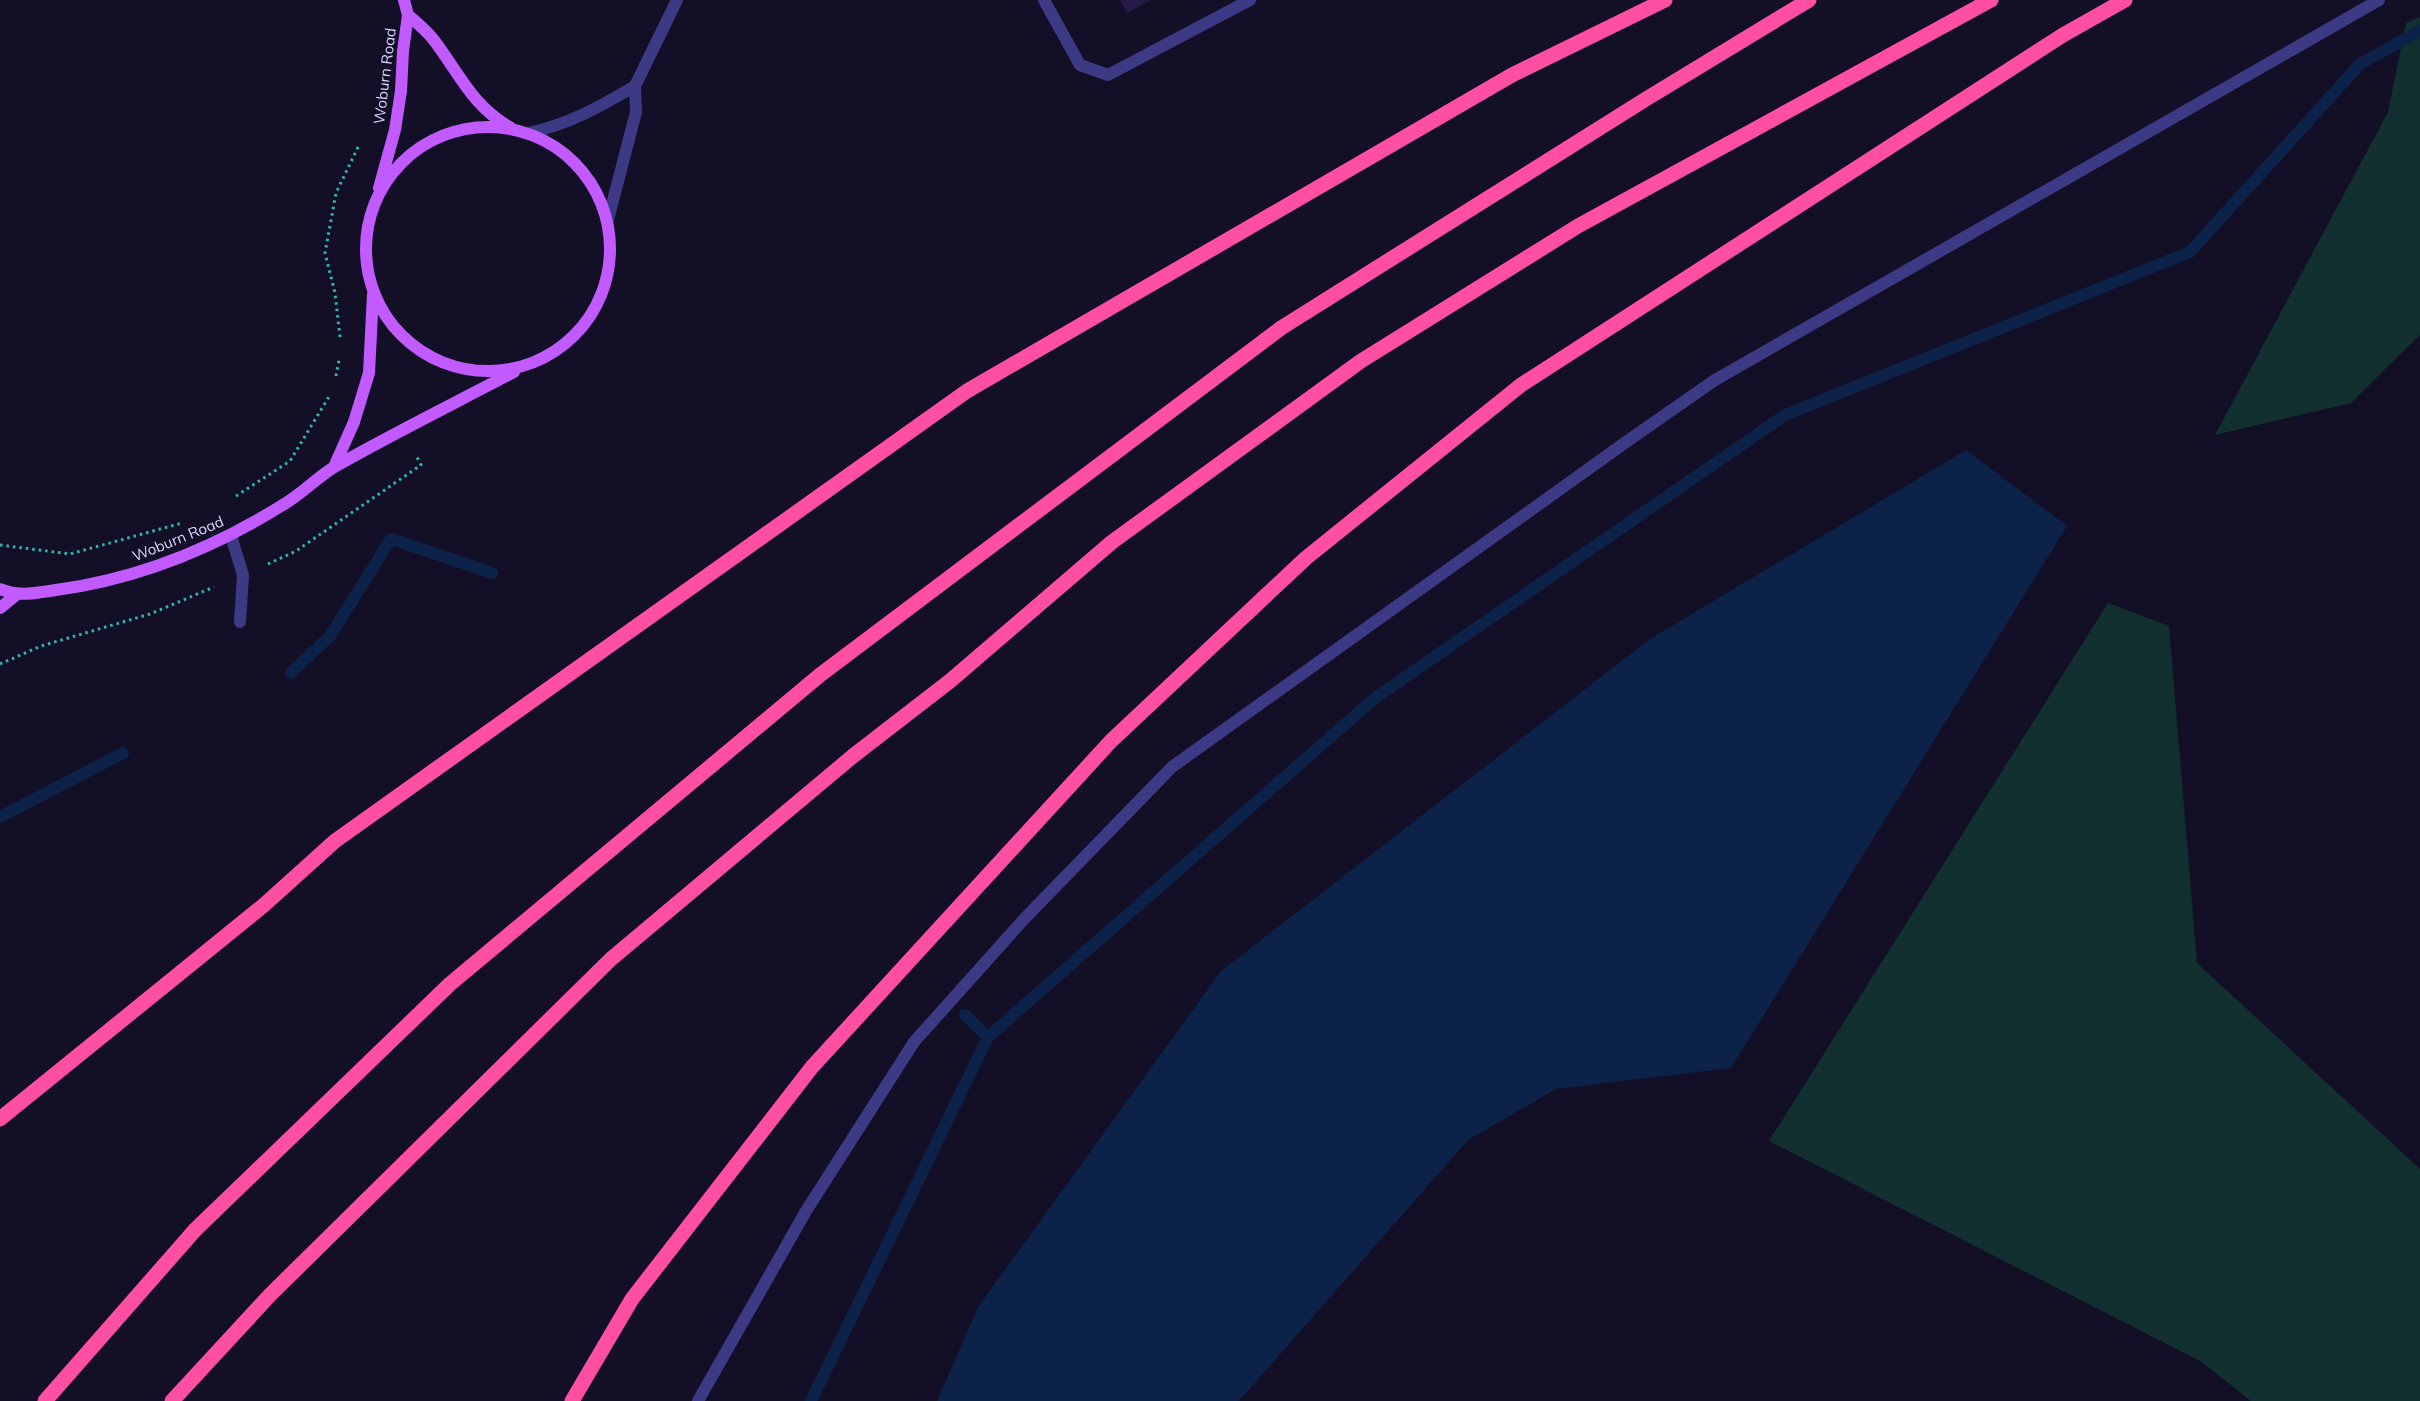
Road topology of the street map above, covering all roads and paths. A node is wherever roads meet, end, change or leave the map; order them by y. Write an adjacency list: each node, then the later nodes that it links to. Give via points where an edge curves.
1 (404, 0): 10 (main road, Woburn Road)
2 (677, 0): 11 (street)
3 (1044, 0): 4 (street, via 1080,65 1108,75)
4 (1250, 0)
5 (1665, 0): 24 (highway, via 1512,75 968,391 335,841 264,905)
6 (1809, 0): 25 (highway, via 1281,328 820,675 450,984 195,1230)
7 (1991, 0): 26 (highway, via 1570,231 1361,361 1112,542 950,681 853,756 611,959 270,1295)
8 (2125, 0): 27 (highway, via 2064,35 1521,385 1306,558 1111,741 812,1067 632,1299)
9 (2379, 0): 28 (street, via 1716,380 1172,767 1025,918 914,1042 806,1211)
10 (408, 15): 12 (main road, Woburn Road, via 432,38 468,91 492,117); 14 (main road, Woburn Road, via 395,130)
11 (635, 86): 13 (street, via 583,116 557,127); 15 (street, via 636,112)
12 (512, 129): 13 (main road); 14 (main road, via 471,128 432,140 400,164)
13 (528, 133): 15 (main road, via 556,146 579,166 597,191)
14 (377, 198): 16 (main road, Woburn Road, via 367,236 366,261)
15 (608, 220): 17 (main road, via 611,258 603,295 583,327 569,340 555,352)
16 (373, 292): 17 (main road, via 390,323 416,349 448,366 484,372); 18 (main road, Woburn Road, via 369,374 354,422)
17 (520, 368): 18 (main road, Woburn Road)
18 (334, 467): 19 (main road, Woburn Road, via 284,505)
19 (231, 536): 21 (main road, Woburn Road, via 116,580); 23 (street, via 243,575)
20 (0, 590): 21 (main road, Woburn Road)
21 (16, 595): 22 (main road)
22 (0, 608)
23 (240, 622)
24 (0, 1119)
25 (44, 1401)
26 (172, 1401)
27 (572, 1401)
28 (698, 1401)

